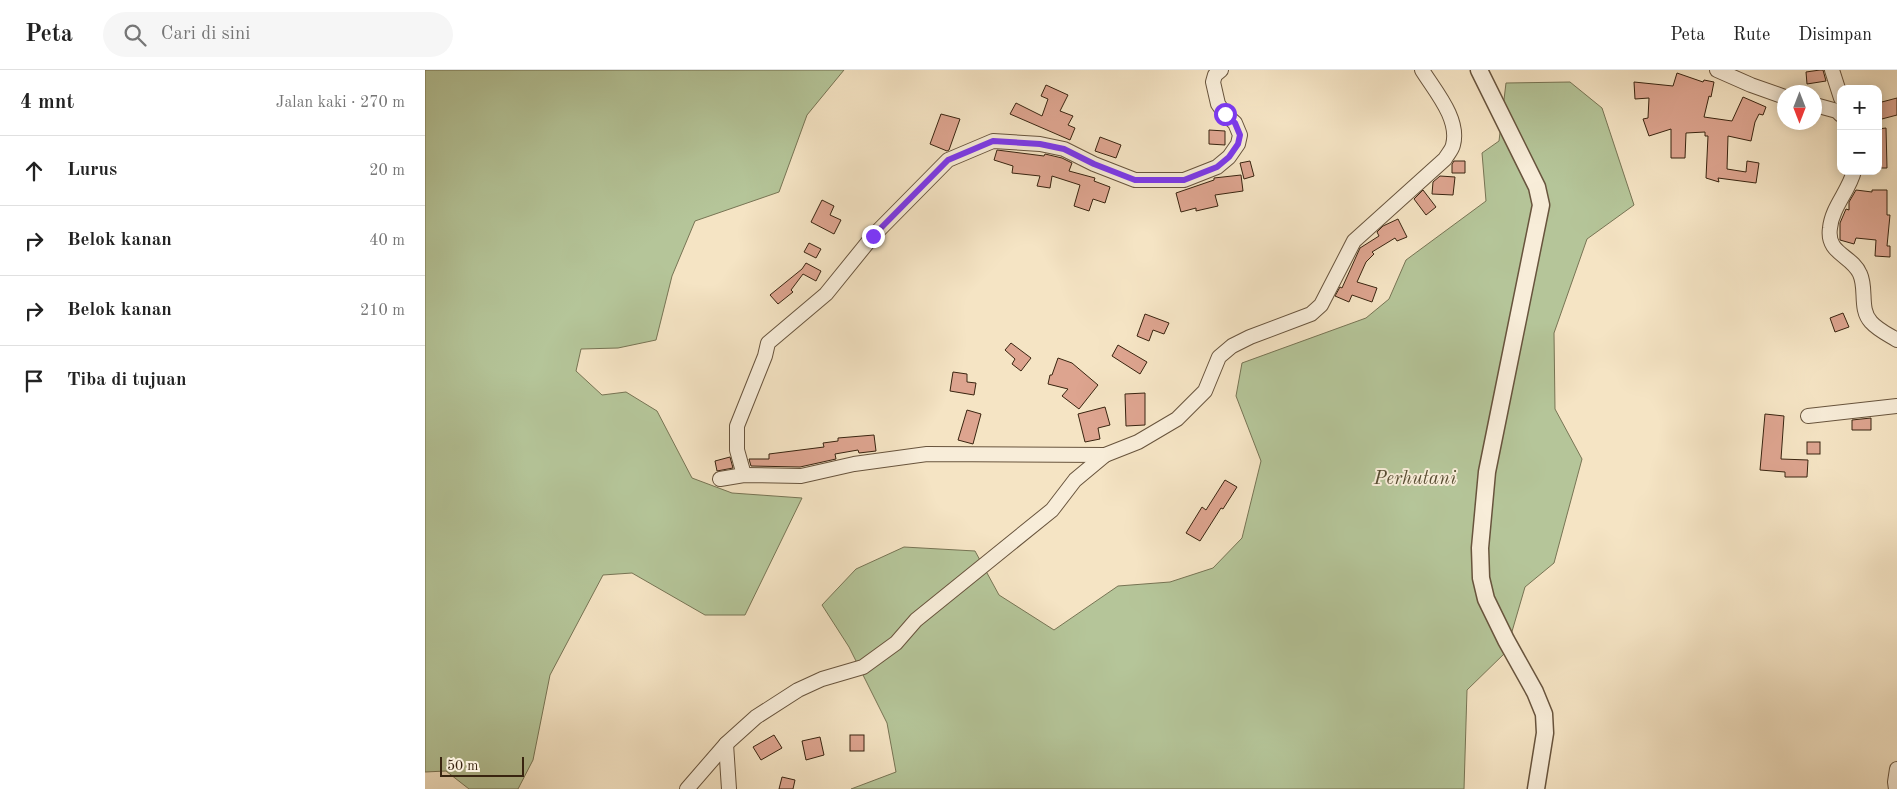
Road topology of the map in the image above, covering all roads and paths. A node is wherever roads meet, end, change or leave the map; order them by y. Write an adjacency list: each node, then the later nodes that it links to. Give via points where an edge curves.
1 (1221, 70): 15 (street, via 1215,74 1213,82 1219,104 1235,123 1240,135 1238,144 1217,167 1184,180 1135,180 1064,149 1040,144 993,141 948,160 873,236 826,294 767,343 765,356 737,426 737,450)
2 (1422, 70): 14 (street, via 1452,119 1453,146 1445,159 1354,242 1321,305 1311,314 1231,346 1219,357 1205,391 1177,419 1138,442)
3 (1479, 70): 21 (street, via 1537,188 1541,205 1487,472 1480,548 1481,578 1486,599 1544,714 1545,733)
4 (1717, 70): 7 (street)
5 (1832, 70): 6 (street)
6 (1837, 86)
7 (1777, 94)
8 (1822, 107): 9 (street)
9 (1837, 111)
10 (1854, 175): 11 (street, via 1835,208 1829,228 1831,242 1837,252 1860,272 1865,311 1871,322)
11 (1897, 340)
12 (1897, 406): 13 (street)
13 (1808, 416)
14 (1105, 455): 15 (street, via 927,454 854,464 801,476); 17 (street, via 1075,480 1052,510 916,620 896,643 863,667 822,678 798,690 756,717)
15 (744, 475): 16 (street)
16 (720, 479)
17 (726, 744): 19 (street); 20 (street)
18 (1897, 769): 22 (street)
19 (687, 789)
20 (729, 789)
21 (1536, 789)
22 (1896, 789)

